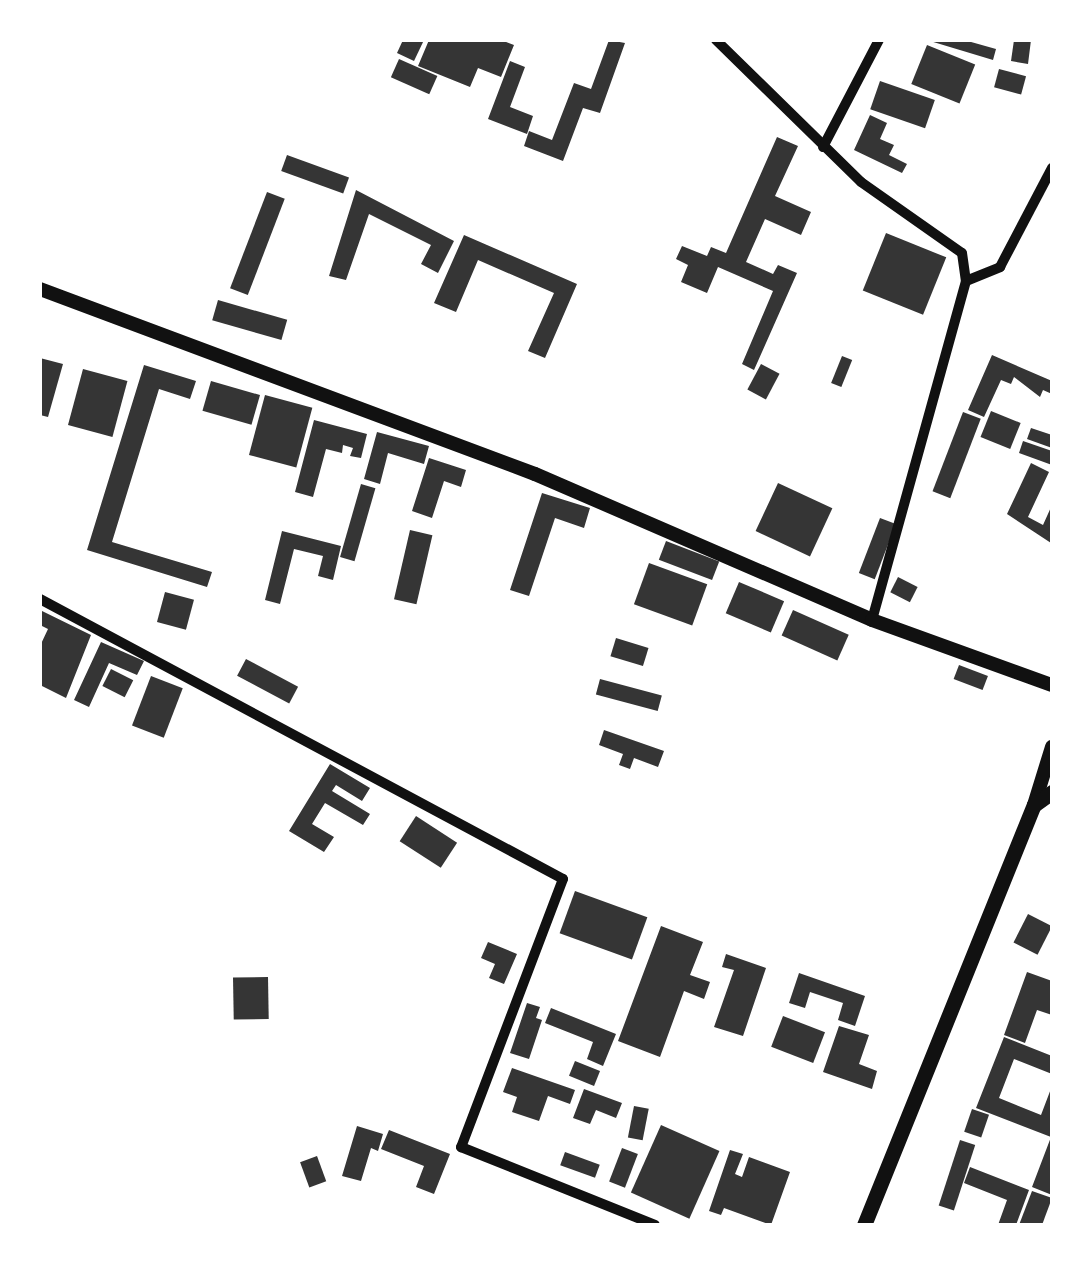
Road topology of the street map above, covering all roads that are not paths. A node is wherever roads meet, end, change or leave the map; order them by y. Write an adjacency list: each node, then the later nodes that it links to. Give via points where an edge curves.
1 (716, 40): 3 (street)
2 (878, 40): 3 (street)
3 (823, 147): 5 (street, via 962,253)
4 (1052, 168): 5 (street, via 1000,267)
5 (966, 281): 8 (street)
6 (40, 290): 8 (street, via 535,474)
7 (40, 599): 13 (street, via 564,879 461,1147)
8 (872, 620): 9 (street)
9 (1052, 686)
10 (1052, 747): 12 (street)
11 (1052, 792): 12 (main road)
12 (1034, 806): 14 (main road)
13 (655, 1225)
14 (864, 1225)

